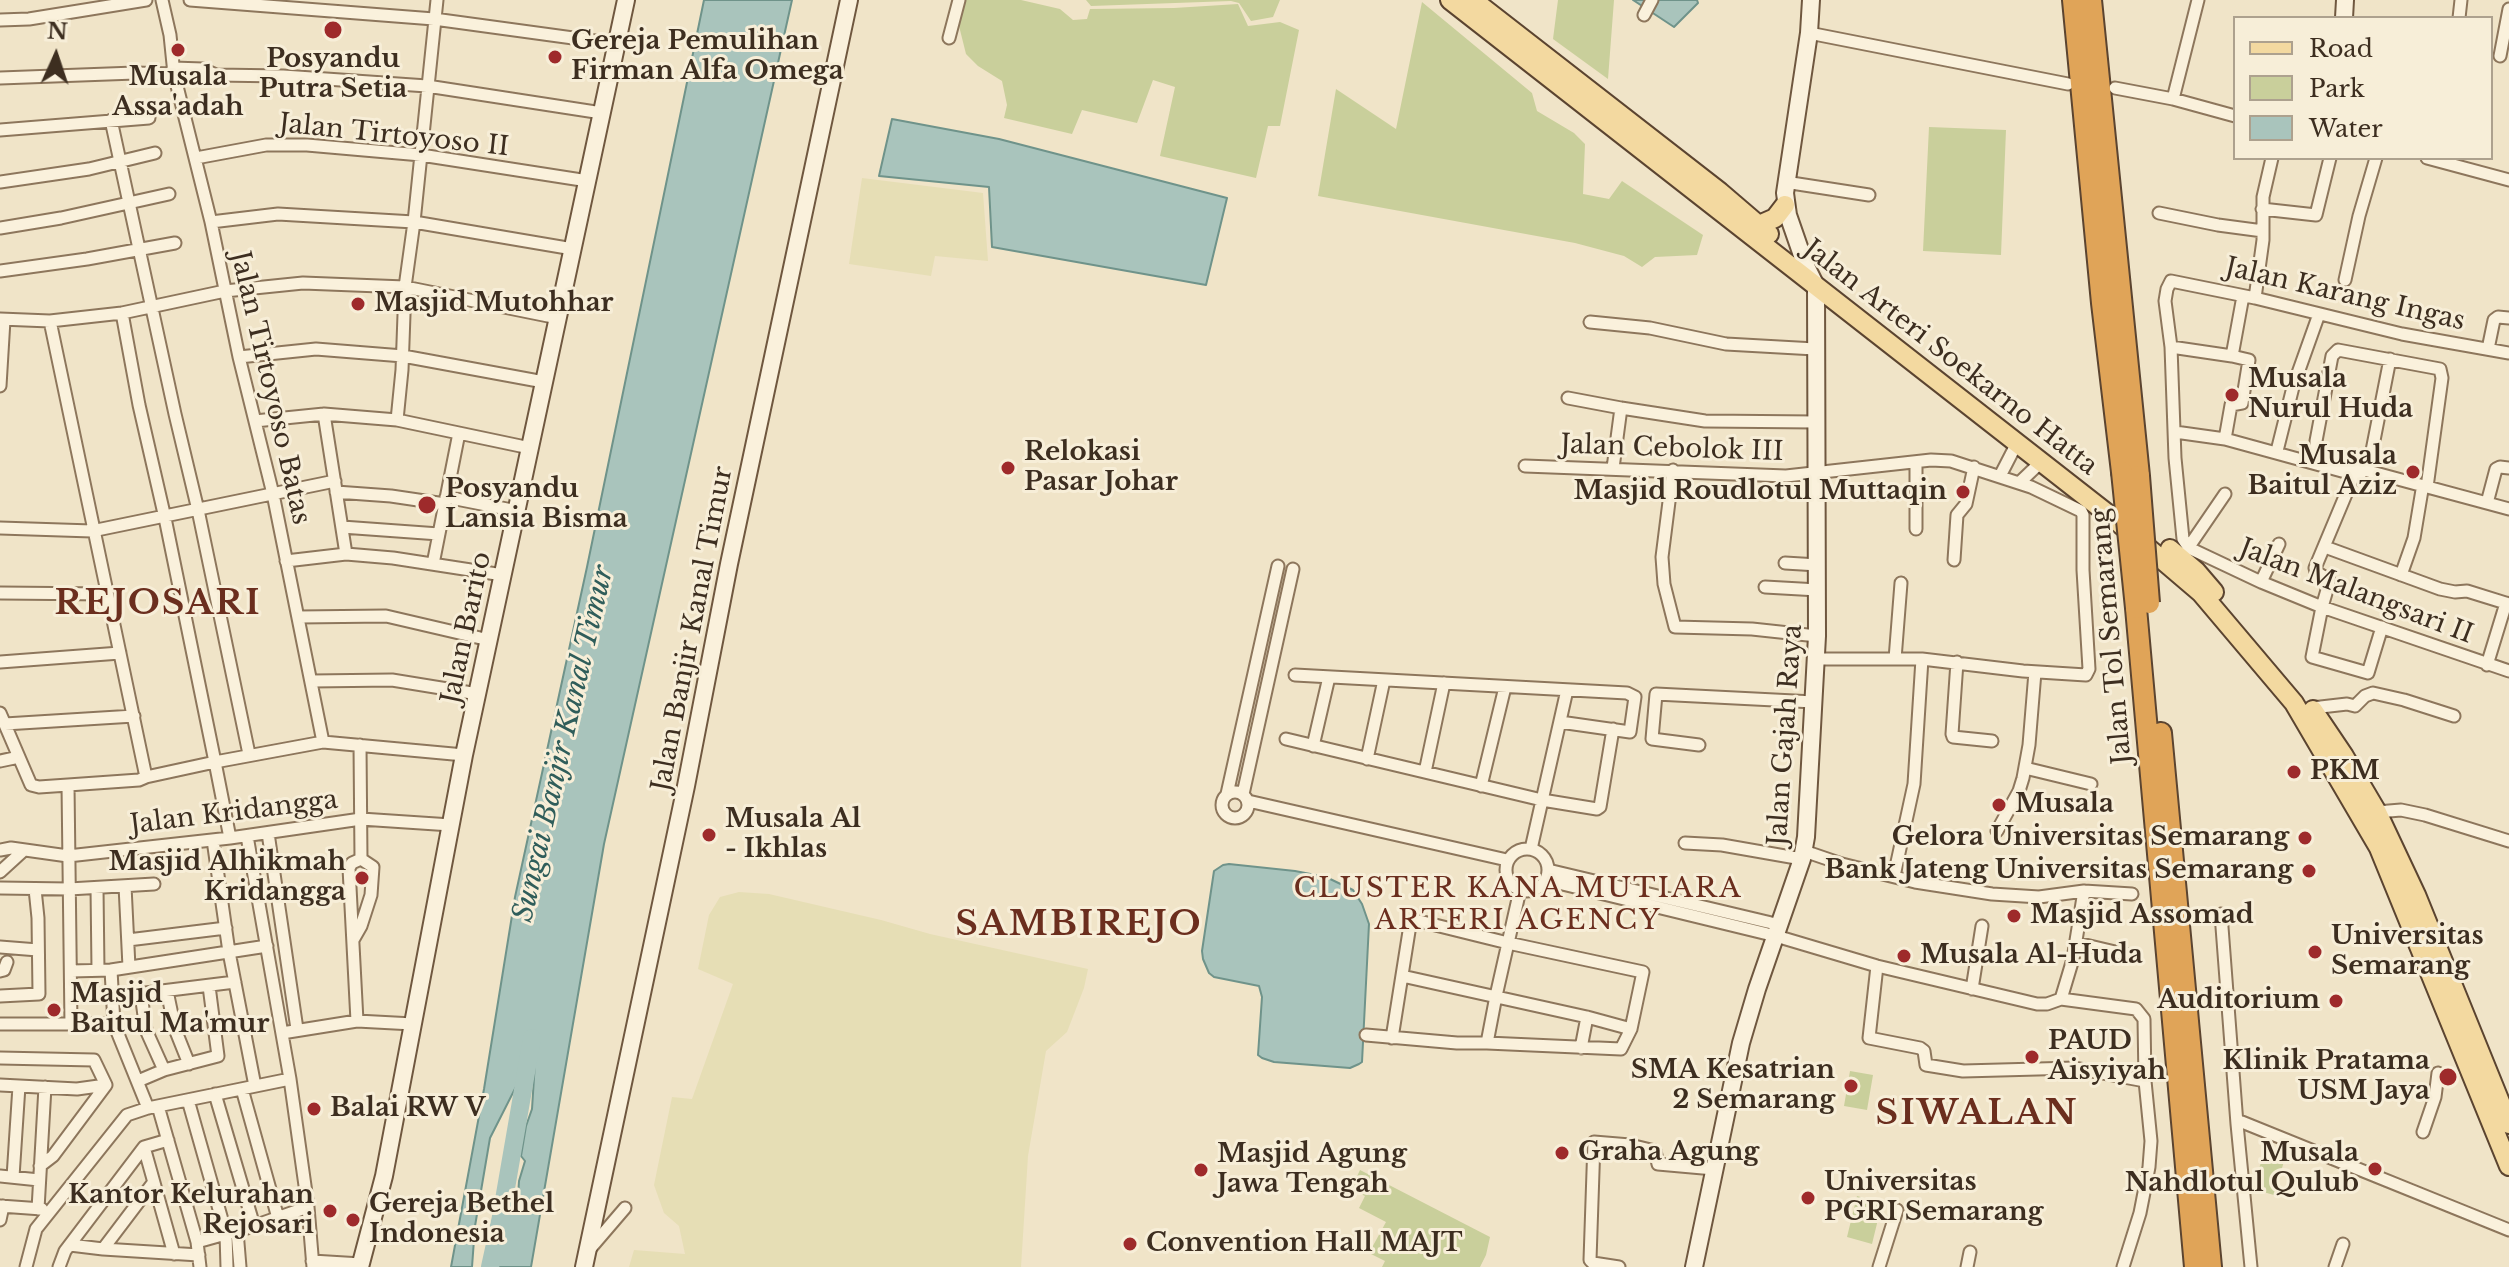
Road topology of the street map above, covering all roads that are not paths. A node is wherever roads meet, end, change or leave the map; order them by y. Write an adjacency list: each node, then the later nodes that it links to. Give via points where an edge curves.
1 (146, 0): 18 (street)
2 (162, 0): 23 (street, Jalan Tirtoyoso Batas)
3 (190, 0): 17 (street)
4 (437, 0): 17 (street)
5 (626, 0): 21 (street, Jalan Barito)
6 (849, 0): 313 (street, Jalan Banjir Kanal Timur)
7 (959, 0): 20 (street)
8 (1450, 0): 63 (main road, Jalan Arteri Soekarno Hatta)
9 (1473, 0): 54 (main road, Jalan Arteri Soekarno Hatta)
10 (1652, 0): 16 (street)
11 (1811, 0): 19 (street)
12 (2073, 0): 106 (highway, Jalan Tol Semarang, via 2099,272)
13 (2091, 0): 106 (highway, Jalan Tol Semarang)
14 (2198, 0): 28 (street)
15 (2509, 9): 22 (street)
16 (1644, 15)
17 (434, 19): 21 (street); 26 (street)
18 (0, 20)
19 (1809, 33): 25 (street); 45 (street)
20 (949, 38)
21 (617, 44): 29 (street, Jalan Barito)
22 (2500, 56)
23 (173, 71): 24 (street); 26 (street); 36 (street, Jalan Tirtoyoso Batas)
24 (0, 78)
25 (2068, 84)
26 (427, 86): 29 (street); 35 (street)
27 (2115, 88): 28 (street)
28 (2173, 99): 30 (street)
29 (602, 113): 43 (street, Jalan Barito)
30 (2233, 115)
31 (149, 118): 32 (street)
32 (111, 120): 33 (street); 41 (street)
33 (0, 130)
34 (155, 153): 41 (street)
35 (421, 155): 36 (street, Jalan Tirtoyoso II, via 286,144); 43 (street, Jalan Tirtoyoso II); 53 (street)
36 (196, 158): 52 (street, Jalan Tirtoyoso Batas)
37 (2272, 160): 50 (street)
38 (2330, 160): 50 (street, via 2316,215)
39 (2375, 160): 62 (street)
40 (2437, 160): 42 (street)
41 (121, 161): 44 (street); 48 (street)
42 (2509, 180)
43 (588, 181): 58 (street, Jalan Barito)
44 (0, 182)
45 (1785, 182): 47 (street); 49 (street)
46 (169, 194): 48 (street)
47 (1869, 195)
48 (131, 203): 55 (street); 59 (street)
49 (1785, 205): 54 (main road, via 1775,218); 60 (street)
50 (2262, 209): 56 (street)
51 (2159, 213): 56 (street)
52 (211, 222): 53 (street, via 278,214); 65 (street, Jalan Tirtoyoso Batas)
53 (414, 222): 58 (street); 64 (street)
54 (1759, 225): 60 (main road, Jalan Arteri Soekarno Hatta)
55 (0, 228)
56 (2263, 231): 66 (street)
57 (175, 243): 59 (street)
58 (573, 249): 70 (street, Jalan Barito)
59 (139, 250): 61 (street); 67 (street)
60 (1805, 264): 63 (street); 128 (main road, Jalan Arteri Soekarno Hatta)
61 (0, 271)
62 (2345, 280)
63 (1816, 286): 76 (street, Jalan Gajah Raya); 94 (main road, Jalan Arteri Soekarno Hatta)
64 (405, 287): 65 (street, via 294,283); 70 (street); 79 (street)
65 (225, 291): 67 (street); 81 (street, Jalan Tirtoyoso Batas)
66 (2249, 297): 69 (street, Jalan Karang Ingas); 75 (street, Jalan Karang Ingas, via 2171,281 2165,301); 80 (street)
67 (151, 308): 68 (street); 118 (street)
68 (122, 313): 73 (street); 120 (street)
69 (2319, 314): 77 (street, Jalan Karang Ingas); 96 (street)
70 (558, 318): 83 (street, Jalan Barito)
71 (2509, 318): 77 (street, via 2494,320)
72 (2, 319): 73 (street); 84 (street)
73 (50, 321): 124 (street)
74 (1590, 322): 76 (street, via 1726,344)
75 (2171, 347): 80 (street); 91 (street)
76 (1815, 349): 90 (street, Jalan Gajah Raya)
77 (2488, 349): 78 (street, Jalan Karang Ingas)
78 (2509, 353)
79 (403, 356): 81 (street, via 305,348); 83 (street); 88 (street)
80 (2232, 356): 93 (street, via 2249,360 2242,403 2230,406)
81 (239, 357): 89 (street, Jalan Tirtoyoso Batas)
82 (2390, 359): 104 (street); 104 (street, via 2338,350 2332,356 2316,452 2318,457); 111 (street, via 2441,371)
83 (544, 382): 95 (street, Jalan Barito)
84 (0, 386)
85 (1568, 398): 86 (street)
86 (1621, 408): 90 (street, via 1705,421); 101 (street)
87 (324, 414): 88 (street); 89 (street); 110 (street)
88 (397, 420): 92 (street)
89 (255, 421): 112 (street, Jalan Tirtoyoso Batas)
90 (1816, 422): 105 (street, Jalan Gajah Raya)
91 (2175, 432): 93 (street); 128 (street)
92 (459, 433): 95 (street); 114 (street)
93 (2225, 439): 96 (street)
94 (2017, 443): 98 (main road, Jalan Arteri Soekarno Hatta); 108 (street)
95 (530, 448): 119 (street, Jalan Barito)
96 (2277, 451): 107 (street)
97 (1916, 462): 100 (street, Jalan Cebolok III, via 1951,461); 105 (street, Jalan Cebolok III); 123 (street)
98 (2041, 462): 109 (street); 290 (main road, Jalan Arteri Soekarno Hatta, via 2201,593 2294,703 2384,859)
99 (1525, 466): 101 (street, Jalan Cebolok III)
100 (1974, 467): 108 (street, Jalan Cebolok III); 130 (street, via 1966,504 1957,515)
101 (1613, 468): 103 (street, Jalan Cebolok III)
102 (2509, 468): 116 (street, via 2496,469)
103 (1673, 470): 105 (street, Jalan Cebolok III, via 1775,476); 150 (street, via 1662,557 1675,627)
104 (2368, 471): 111 (street)
105 (1817, 472): 134 (street, Jalan Gajah Raya)
106 (2131, 474): 147 (highway, Jalan Tol Semarang, bridge)
107 (2354, 475): 111 (street); 127 (street)
108 (2000, 476): 109 (street, Jalan Cebolok III)
109 (2019, 483): 160 (street, Jalan Cebolok III, via 2084,516 2089,671 2085,676)
110 (336, 486): 112 (street); 114 (street); 121 (street)
111 (2424, 489): 115 (street); 116 (street); 138 (street)
112 (273, 494): 118 (street); 131 (street, Jalan Tirtoyoso Batas)
113 (2225, 494): 128 (street)
114 (446, 500): 119 (street); 125 (street)
115 (2459, 501)
116 (2487, 503): 117 (street)
117 (2509, 509)
118 (198, 510): 120 (street); 182 (street)
119 (517, 511): 137 (street, Jalan Barito)
120 (165, 518): 124 (street); 187 (street)
121 (342, 527): 125 (street); 129 (street)
122 (0, 528): 124 (street)
123 (1916, 529)
124 (92, 531): 144 (street)
125 (439, 534): 133 (street)
126 (2279, 544): 139 (street)
127 (2325, 547): 138 (street); 146 (street, via 2315,568 2329,580)
128 (2184, 553): 139 (street, Jalan Malangsari II); 170 (main road, Jalan Arteri Soekarno Hatta)
129 (346, 554): 131 (street); 133 (street)
130 (1954, 560)
131 (286, 561): 148 (street, Jalan Tirtoyoso Batas)
132 (1785, 563): 134 (street)
133 (433, 564): 137 (street)
134 (1818, 565): 142 (street, Jalan Gajah Raya)
135 (1278, 566): 194 (street)
136 (1293, 569): 195 (street)
137 (503, 575): 151 (street, Jalan Barito)
138 (2401, 575): 145 (street)
139 (2261, 582): 146 (street, Jalan Malangsari II)
140 (1901, 583): 154 (street)
141 (1765, 587): 142 (street)
142 (1818, 590): 150 (street, Jalan Gajah Raya)
143 (0, 593): 144 (street)
144 (107, 594): 152 (street)
145 (2507, 604): 158 (street)
146 (2322, 607): 149 (street, Jalan Malangsari II); 149 (street, via 2312,657 2367,674)
147 (2143, 609): 325 (highway, Jalan Tol Semarang); 326 (highway, Jalan Tol Semarang)
148 (299, 617): 151 (street, via 386,616); 164 (street, Jalan Tirtoyoso Batas)
149 (2382, 627): 158 (street, Jalan Malangsari II)
150 (1817, 636): 153 (street, Jalan Gajah Raya)
151 (489, 640): 168 (street, Jalan Barito)
152 (120, 653): 156 (street); 171 (street)
153 (1816, 659): 154 (street); 169 (street, Jalan Gajah Raya)
154 (1895, 659): 155 (street)
155 (1922, 659): 157 (street); 216 (street, via 1914,784)
156 (0, 662)
157 (1957, 662): 160 (street); 177 (street, via 1953,737)
158 (2487, 665): 159 (street, Jalan Malangsari II)
159 (2509, 671)
160 (2035, 672): 188 (street)
161 (1295, 675): 162 (street)
162 (1329, 677): 163 (street); 181 (street)
163 (1384, 680): 165 (street); 185 (street)
164 (312, 681): 168 (street, via 392,680); 178 (street, Jalan Tirtoyoso Batas)
165 (1444, 683): 166 (street); 189 (street)
166 (1505, 687): 167 (street); 193 (street)
167 (1567, 690): 174 (street); 175 (street, via 1633,695 1630,732)
168 (478, 694): 183 (street, Jalan Barito)
169 (1814, 702): 180 (street, via 1656,694 1652,739); 210 (street, Jalan Gajah Raya)
170 (2312, 708): 172 (street, via 2355,706 2373,693); 197 (main road, Jalan Arteri Soekarno Hatta)
171 (134, 716): 173 (street); 190 (street)
172 (2454, 716)
173 (2, 718): 184 (street)
174 (1560, 722): 175 (street); 196 (street)
175 (1613, 729): 196 (street, via 1600,807)
176 (1286, 739): 181 (street)
177 (1992, 741)
178 (323, 742): 179 (street); 182 (street)
179 (360, 745): 183 (street); 198 (street)
180 (1699, 745)
181 (1313, 746): 185 (street)
182 (249, 754): 187 (street)
183 (464, 755): 199 (street, Jalan Barito)
184 (19, 757): 186 (street); 192 (street, via 31,785)
185 (1367, 759): 189 (street)
186 (0, 761)
187 (215, 762): 190 (street); 203 (street)
188 (2025, 768): 191 (street); 200 (street)
189 (1425, 772): 193 (street)
190 (146, 777): 192 (street)
191 (2091, 784)
192 (68, 785): 211 (street)
193 (1481, 786): 196 (street)
194 (1227, 794): 195 (street, via 1235,791); 195 (street, via 1222,808 1230,817 1242,816)
195 (1246, 798): 213 (street)
196 (1542, 800): 207 (street)
197 (2377, 812): 205 (street, via 2425,815); 286 (main road, Jalan Arteri Soekarno Hatta)
198 (361, 819): 199 (street, Jalan Kridangga); 201 (street, Jalan Kridangga); 212 (street)
199 (451, 825): 261 (street, Jalan Barito)
200 (1997, 831)
201 (268, 833): 202 (street, Jalan Kridangga); 263 (street)
202 (247, 836): 203 (street, Jalan Kridangga); 238 (street)
203 (230, 838): 204 (street, Jalan Kridangga)
204 (213, 840): 211 (street, Jalan Kridangga); 232 (street)
205 (2509, 841)
206 (1685, 843): 210 (street)
207 (1531, 849): 213 (street, via 1517,851); 215 (street, via 1544,857)
208 (0, 850): 209 (street, Jalan Kridangga)
209 (23, 851): 211 (street, Jalan Kridangga); 214 (street)
210 (1803, 855): 216 (street); 233 (street, Jalan Gajah Raya)
211 (68, 856): 222 (street)
212 (361, 859): 226 (street, via 350,865); 227 (street, via 373,867)
213 (1507, 860): 223 (street, via 1507,878)
214 (0, 872)
215 (1547, 875): 223 (street, via 1535,890); 228 (street); 230 (street)
216 (1894, 876): 224 (street, via 1992,894 2046,897)
217 (154, 884): 218 (street)
218 (125, 886): 220 (street); 234 (street)
219 (0, 888): 221 (street)
220 (97, 888): 222 (street); 245 (street)
221 (35, 889): 222 (street); 240 (street)
222 (69, 889): 246 (street)
223 (1520, 890): 236 (street)
224 (2084, 891): 225 (street); 237 (street)
225 (2132, 894)
226 (351, 899): 227 (street); 235 (street)
227 (370, 900): 235 (street)
228 (1721, 910): 230 (street); 233 (street)
229 (2221, 914): 285 (street)
230 (1719, 923): 233 (street)
231 (1982, 926): 250 (street)
232 (226, 928): 234 (street); 241 (street)
233 (1778, 930): 243 (street); 292 (street, Jalan Gajah Raya, via 1741,1043)
234 (128, 940): 244 (street)
235 (353, 941): 258 (street)
236 (1508, 943): 247 (street, via 1415,920); 254 (street); 264 (street, via 1643,972)
237 (2077, 943): 242 (street); 256 (street)
238 (267, 946): 241 (street); 265 (street)
239 (0, 947): 240 (street)
240 (38, 950): 253 (street, via 39,994)
241 (229, 952): 244 (street); 248 (street)
242 (2128, 955)
243 (1877, 966): 250 (street); 276 (street, via 1869,1038 1922,1048 1926,1065 1963,1071 2075,1068)
244 (129, 967): 245 (street)
245 (105, 970): 246 (street); 255 (street)
246 (71, 971): 262 (street)
247 (1402, 976): 254 (street); 267 (street)
248 (235, 982): 249 (street); 281 (street)
249 (209, 986): 251 (street); 271 (street, via 219,1054)
250 (1972, 989): 256 (street, via 2037,1004)
251 (167, 991): 252 (street); 271 (street)
252 (141, 994): 255 (street); 272 (street, via 146,1030)
253 (0, 996)
254 (1496, 996): 257 (street); 268 (street)
255 (113, 997): 260 (street)
256 (2061, 999): 276 (street, via 2136,1009 2145,1032)
257 (1587, 1017): 264 (street); 269 (street)
258 (357, 1021): 261 (street); 263 (street)
259 (0, 1024): 262 (street)
260 (114, 1024): 262 (street); 275 (street)
261 (413, 1024): 315 (street, Jalan Barito)
262 (71, 1025)
263 (297, 1029): 265 (street)
264 (1631, 1029): 269 (street, via 1621,1049)
265 (282, 1033): 274 (street)
266 (1366, 1035): 267 (street)
267 (1392, 1038): 268 (street)
268 (1487, 1043): 269 (street)
269 (1581, 1048)
270 (0, 1058): 278 (street, via 94,1060)
271 (189, 1064): 272 (street)
272 (164, 1070): 275 (street)
273 (2438, 1073): 287 (street)
274 (290, 1079): 281 (street); 297 (street)
275 (138, 1081): 284 (street)
276 (2145, 1081): 324 (street, via 2149,1167)
277 (0, 1085): 279 (street)
278 (106, 1085): 280 (street); 291 (street)
279 (19, 1086): 280 (street); 293 (street)
280 (45, 1087): 291 (street)
281 (249, 1088): 282 (street); 302 (street)
282 (215, 1094): 283 (street); 304 (street)
283 (188, 1100): 284 (street); 306 (street)
284 (153, 1107): 288 (street); 300 (street, via 123,1119)
285 (2241, 1124): 305 (street); 327 (street)
286 (2509, 1124)
287 (2423, 1132)
288 (168, 1140): 289 (street); 312 (street)
289 (144, 1147): 295 (street); 308 (street)
290 (2507, 1157)
291 (40, 1166): 294 (street)
292 (1714, 1169): 320 (street, via 1658,1164 1655,1151 1594,1142 1590,1260); 321 (street, Jalan Gajah Raya)
293 (6, 1177): 294 (street)
294 (39, 1180): 299 (street)
295 (153, 1183): 309 (street); 311 (street)
296 (1, 1206): 299 (street); 303 (street)
297 (308, 1207): 302 (street); 314 (street)
298 (625, 1208): 313 (street)
299 (38, 1209): 300 (street)
300 (51, 1210): 316 (street, via 36,1229)
301 (1897, 1210): 322 (street)
302 (278, 1218): 304 (street)
303 (0, 1220)
304 (254, 1226): 306 (street)
305 (2509, 1230)
306 (231, 1232): 312 (street); 318 (street); 319 (street)
307 (2343, 1244): 328 (street)
308 (70, 1245): 309 (street); 317 (street)
309 (103, 1249): 311 (street)
310 (1970, 1252): 323 (street)
311 (174, 1254): 312 (street)
312 (199, 1255)
313 (585, 1260)
314 (312, 1264): 315 (street)
315 (361, 1265)
316 (26, 1267)
317 (59, 1267)
318 (227, 1267)
319 (240, 1267)
320 (1619, 1267)
321 (1694, 1267)
322 (1879, 1267)
323 (1967, 1267)
324 (2123, 1267)
325 (2195, 1267)
326 (2211, 1267)
327 (2251, 1267)
328 (2335, 1267)

